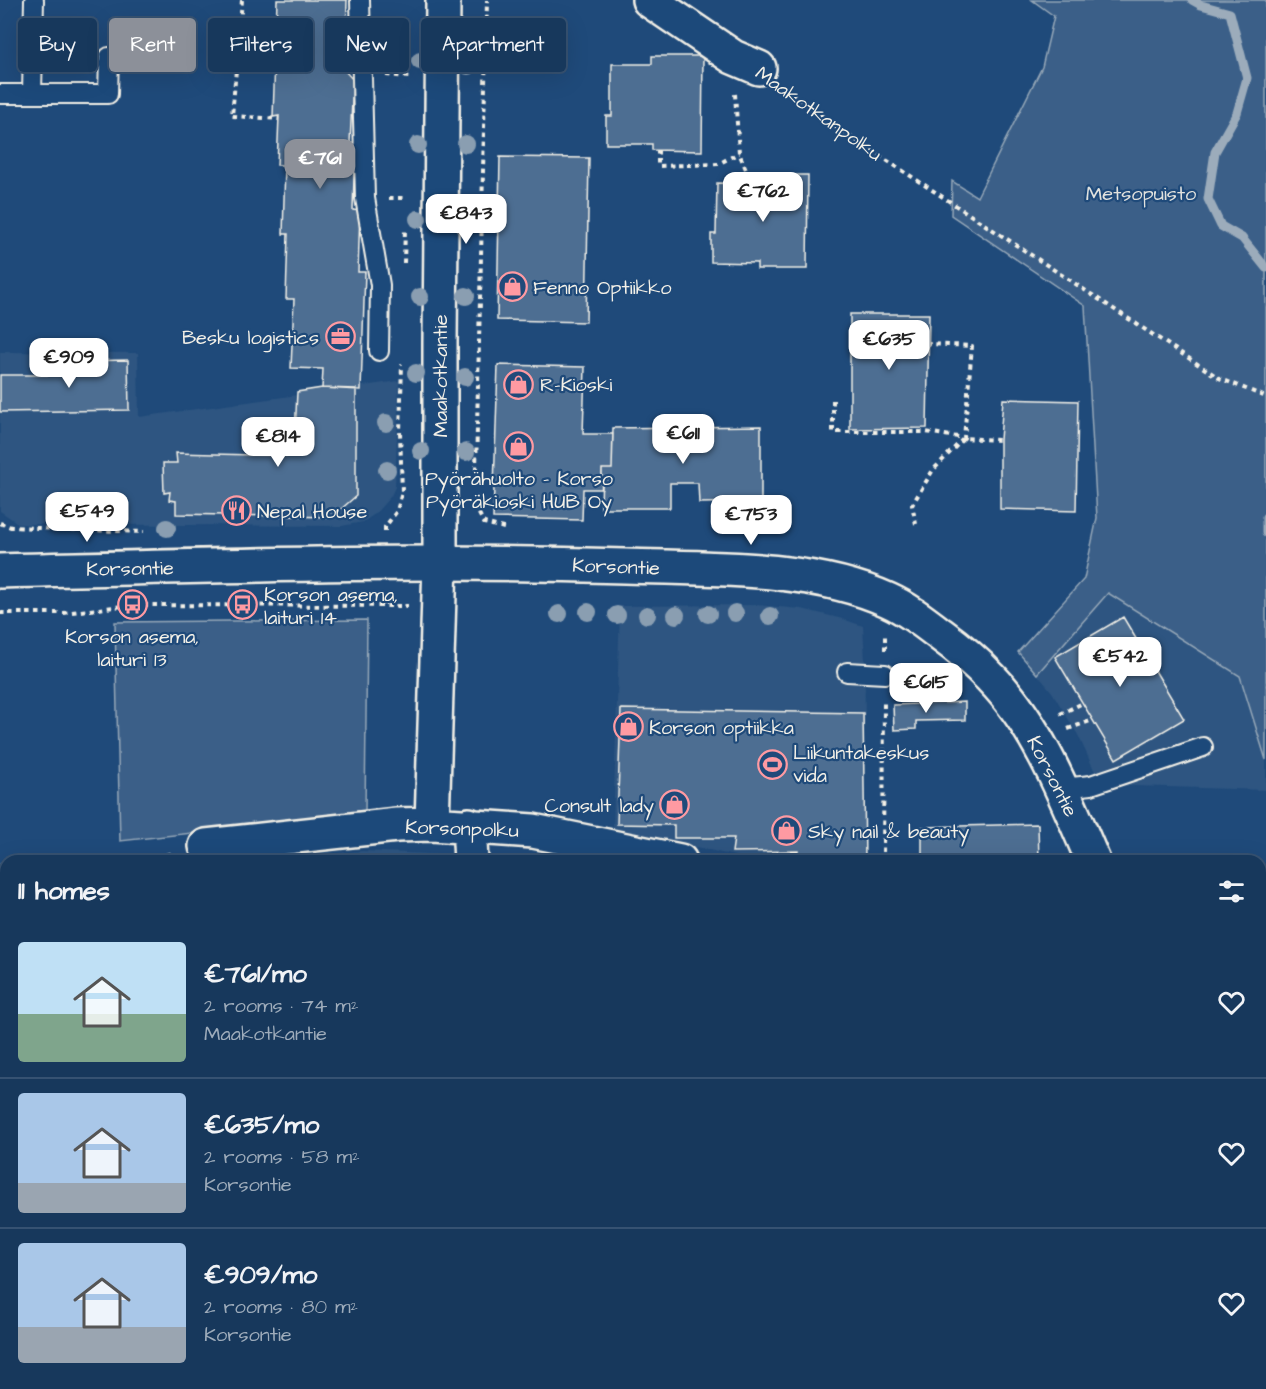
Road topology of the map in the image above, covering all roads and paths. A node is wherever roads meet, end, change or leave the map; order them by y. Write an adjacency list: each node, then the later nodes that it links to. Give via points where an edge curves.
1 (34, 0): 11 (lane)
2 (242, 0): 7 (path)
3 (360, 0): 18 (lane, via 365,198 380,285)
4 (443, 0): 26 (street, Maakotkantie)
5 (487, 0): 23 (path)
6 (649, 0): 9 (street, Maakotkanpolku)
7 (240, 18)
8 (109, 57): 11 (lane, via 108,94)
9 (746, 63): 15 (path); 19 (path, Maakotkanpolku, via 836,127 1219,378)
10 (236, 72): 13 (path, via 232,116)
11 (32, 93): 12 (lane)
12 (0, 94)
13 (279, 118)
14 (658, 150): 15 (path, via 658,166 718,164)
15 (739, 153): 16 (path)
16 (752, 183)
17 (928, 344): 21 (path, via 972,346)
18 (379, 351)
19 (1266, 397)
20 (833, 400): 21 (path, via 833,432 926,432)
21 (964, 438): 22 (path); 25 (path, via 933,470 912,505)
22 (1000, 440)
23 (476, 479)
24 (475, 490): 27 (path, via 477,510 484,523 506,529)
25 (916, 524)
26 (441, 562): 27 (street, Korsontie); 28 (street, Korsontie); 30 (street, Maakotkantie)
27 (506, 562): 29 (street, Korsontie, via 733,570 816,578)
28 (0, 571)
29 (888, 600): 33 (path); 39 (street, Korsontie, via 962,650 992,679 1027,726)
30 (439, 604): 31 (path, via 132,605 64,613); 40 (street, Maakotkantie)
31 (0, 613)
32 (847, 672): 33 (lane)
33 (885, 674): 45 (path)
34 (1083, 703): 35 (path)
35 (1056, 716)
36 (1093, 720): 37 (path)
37 (1064, 730)
38 (1203, 747): 39 (lane, via 1091,784)
39 (1062, 788): 46 (street, Korsontie)
40 (432, 824): 41 (street, Korsonpolku); 42 (street, Korsonpolku)
41 (469, 825): 43 (street); 44 (street, Korsonpolku, via 533,831)
42 (206, 846)
43 (471, 855)
44 (651, 855)
45 (882, 855)
46 (1090, 855)

